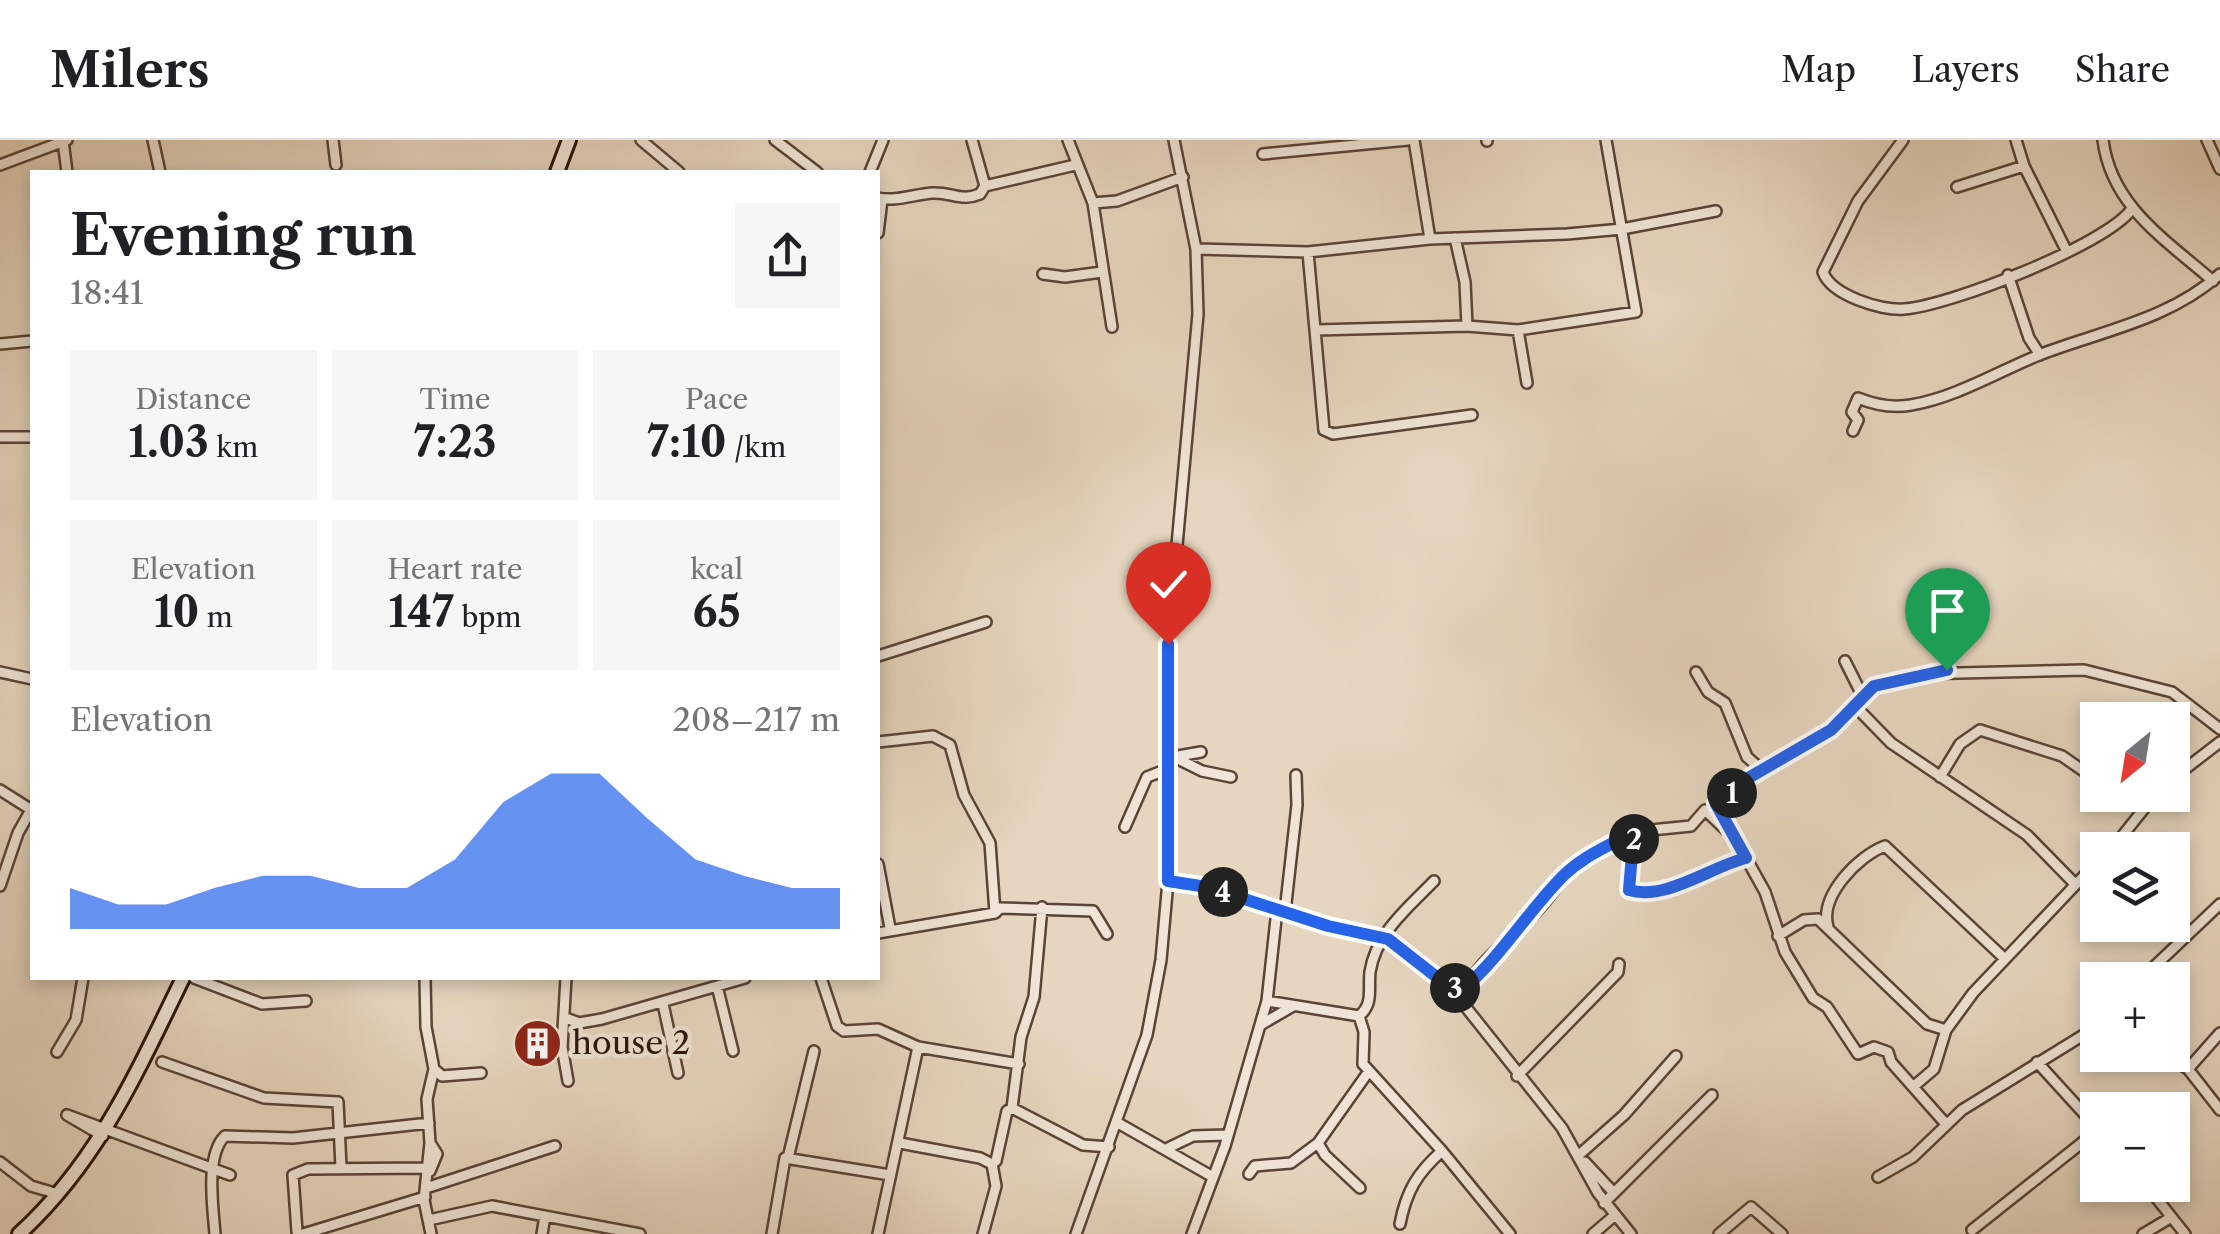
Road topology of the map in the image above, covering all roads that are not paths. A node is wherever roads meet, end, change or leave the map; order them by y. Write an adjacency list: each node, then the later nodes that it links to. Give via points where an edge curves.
1 (65, 140): 18 (street); 22 (street)
2 (154, 140): 23 (street)
3 (333, 140): 19 (street)
4 (569, 140): 24 (street)
5 (642, 140): 25 (street)
6 (775, 140): 26 (street)
7 (883, 140): 27 (street)
8 (972, 140): 30 (street)
9 (1068, 140): 20 (street)
10 (1174, 140): 29 (street)
11 (1411, 140): 17 (street); 38 (street)
12 (1606, 140): 36 (street)
13 (1903, 140): 44 (street, via 1858,201 1823,272 1828,282 1871,304 1904,309)
14 (2016, 140): 21 (street)
15 (2103, 140): 35 (street)
16 (2208, 140): 28 (street)
17 (1263, 154)
18 (0, 165)
19 (336, 165)
20 (1075, 165): 30 (street); 33 (street)
21 (2024, 166): 31 (street); 41 (street)
22 (67, 170)
23 (160, 170)
24 (558, 170)
25 (677, 170)
26 (814, 170)
27 (871, 170)
28 (2220, 170)
29 (1184, 177): 33 (street); 39 (street)
30 (985, 186): 32 (street, via 974,197 936,192)
31 (1957, 187)
32 (880, 199)
33 (1093, 204): 42 (street)
34 (1716, 210): 36 (street)
35 (2131, 210): 41 (street, via 2099,238); 45 (street)
36 (1622, 229): 37 (street); 49 (street, via 1636,312)
37 (1455, 238): 38 (street); 46 (street)
38 (1430, 239): 40 (street)
39 (1196, 249): 40 (street); 72 (street, via 1196,366 1168,644)
40 (1308, 252): 48 (street)
41 (2067, 252): 44 (street)
42 (1102, 272): 43 (street); 47 (street)
43 (1043, 274)
44 (2008, 275): 52 (street)
45 (2216, 278): 52 (street, via 2177,304)
46 (1467, 326): 48 (street); 49 (street)
47 (1112, 327)
48 (1316, 330): 54 (street, via 1322,426 1328,432)
49 (1518, 330): 53 (street)
50 (30, 341): 51 (street)
51 (0, 344)
52 (2040, 355): 55 (street, via 1989,380 1910,405 1858,398)
53 (1527, 383)
54 (1472, 415)
55 (1853, 431)
56 (0, 437): 57 (street)
57 (30, 437)
58 (986, 622): 59 (street)
59 (880, 655)
60 (1844, 661): 64 (street)
61 (0, 672): 63 (street)
62 (1696, 672): 75 (street, via 1725,703 1747,757)
63 (30, 679)
64 (1862, 695): 65 (street); 68 (street, via 1892,680 1947,670 2084,670 2172,692)
65 (1856, 706): 66 (street); 67 (street)
66 (1861, 716): 67 (street); 78 (street)
67 (1847, 717): 75 (street)
68 (2220, 729)
69 (880, 742): 96 (street, via 933,736 950,745 964,794 990,843)
70 (2220, 742): 73 (street)
71 (1202, 752): 72 (street)
72 (1168, 761): 77 (street); 83 (street, via 1146,777); 89 (street)
73 (2190, 764)
74 (2080, 768): 78 (street, via 2062,756 1980,730 1960,744)
75 (1762, 771): 86 (street, via 1716,804)
76 (1296, 775): 95 (street)
77 (1231, 777)
78 (1940, 777): 91 (street, via 2027,836)
79 (0, 790): 80 (street)
80 (30, 807)
81 (2141, 812): 85 (street)
82 (30, 813): 92 (street)
83 (1125, 827)
84 (1650, 830): 86 (street, via 1691,826 1705,810)
85 (2125, 832)
86 (1741, 857): 101 (street, via 1765,892); 115 (street, via 1661,890 1636,892 1629,890 1634,831 1604,844 1563,876)
87 (880, 875): 98 (street)
88 (2080, 880): 91 (street)
89 (1168, 881): 95 (street); 149 (street, via 1153,1015)
90 (1434, 881): 102 (street)
91 (2076, 884): 103 (street)
92 (0, 886)
93 (2220, 904): 104 (street)
94 (1042, 907): 96 (street); 100 (street, via 1094,911); 134 (street, via 1034,997)
95 (1281, 911): 102 (street); 117 (street)
96 (994, 913): 98 (street)
97 (1828, 927): 101 (street, via 1811,918); 103 (street, via 1826,908 1840,880 1885,846); 124 (street, via 1926,1024)
98 (890, 928): 99 (street)
99 (880, 932)
100 (1107, 934)
101 (1778, 936): 143 (street, via 1813,998 1828,1006 1858,1054 1882,1048)
102 (1380, 938): 114 (street); 121 (street, via 1368,1004)
103 (2005, 959): 124 (street)
104 (2159, 962)
105 (1619, 964): 141 (street)
106 (83, 980): 130 (street, via 76,1020)
107 (181, 980): 153 (street)
108 (199, 980): 116 (street, via 262,1004)
109 (425, 980): 136 (street)
110 (566, 980): 122 (street)
111 (738, 980): 113 (street)
112 (821, 980): 127 (street, via 844,1031 878,1030)
113 (717, 986): 119 (street); 128 (street)
114 (1448, 986): 115 (street); 118 (street)
115 (1462, 990): 118 (street)
116 (306, 1001)
117 (1267, 1001): 120 (street); 123 (street)
118 (1459, 1003): 141 (street)
119 (664, 1004): 122 (street, via 580,1023); 140 (street)
120 (1292, 1006): 121 (street); 123 (street)
121 (1359, 1016): 137 (street, via 1362,1062)
122 (566, 1018): 142 (street)
123 (1262, 1024): 152 (street)
124 (1946, 1030): 143 (street, via 1934,1069)
125 (2220, 1032): 135 (street)
126 (2080, 1037): 133 (street)
127 (918, 1047): 134 (street); 154 (street)
128 (733, 1051)
129 (814, 1051): 162 (street)
130 (57, 1052)
131 (1676, 1056): 161 (street)
132 (162, 1062): 151 (street, via 264,1098 338,1102)
133 (2037, 1062): 146 (street); 150 (street)
134 (1019, 1064): 145 (street)
135 (2190, 1067)
136 (434, 1069): 138 (street, via 442,1076); 148 (street)
137 (1369, 1070): 155 (street); 160 (street)
138 (481, 1072)
139 (2190, 1072): 147 (street)
140 (678, 1073)
141 (1517, 1076): 161 (street)
142 (568, 1081)
143 (1913, 1087): 150 (street)
144 (1712, 1095): 176 (street)
145 (1012, 1108): 158 (street, via 1083,1145); 164 (street)
146 (2080, 1110)
147 (2220, 1110)
148 (429, 1123): 151 (street); 166 (street)
149 (1118, 1123): 158 (street); 159 (street)
150 (1945, 1123): 173 (street, via 1913,1158)
151 (342, 1132): 165 (street); 170 (street, via 225,1136)
152 (1227, 1135): 159 (street, via 1193,1136); 172 (street)
153 (104, 1136): 168 (street, via 67,1116); 177 (street)
154 (900, 1143): 164 (street); 169 (street)
155 (1318, 1143): 167 (street, via 1291,1163 1255,1166); 174 (street)
156 (2080, 1144): 185 (street)
157 (554, 1146): 175 (street)
158 (1109, 1147): 195 (street)
159 (1168, 1148): 172 (street)
160 (1442, 1152): 184 (street, via 1406,1194); 197 (street)
161 (1582, 1157): 176 (street); 179 (street)
162 (788, 1158): 169 (street); 192 (street)
163 (0, 1162): 177 (street, via 31,1186)
164 (992, 1164): 194 (street, via 995,1192)
165 (341, 1168): 166 (street); 186 (street, via 293,1175)
166 (428, 1171): 175 (street)
167 (1250, 1174)
168 (230, 1175): 170 (street); 171 (street)
169 (890, 1175): 193 (street)
170 (214, 1177): 188 (street)
171 (244, 1177)
172 (1213, 1177): 196 (street)
173 (1878, 1177)
174 (1360, 1188)
175 (425, 1193): 183 (street); 186 (street)
176 (1614, 1193): 179 (street)
177 (60, 1195): 187 (street)
178 (2158, 1202): 182 (street)
179 (1604, 1203): 181 (street)
180 (545, 1216): 183 (street, via 492,1206); 190 (street); 191 (street)
181 (1614, 1216): 198 (street); 199 (street)
182 (2170, 1218): 202 (street); 203 (street)
183 (429, 1220): 189 (street)
184 (1400, 1224)
185 (1972, 1230)
186 (300, 1233)
187 (20, 1234)
188 (215, 1234)
189 (431, 1234)
190 (542, 1234)
191 (640, 1234)
192 (772, 1234)
193 (878, 1234)
194 (983, 1234)
195 (1076, 1234)
196 (1192, 1234)
197 (1510, 1234)
198 (1593, 1234)
199 (1631, 1234)
200 (1720, 1234): 201 (street, via 1751,1207)
201 (1782, 1234)
202 (2143, 1234)
203 (2185, 1234)

